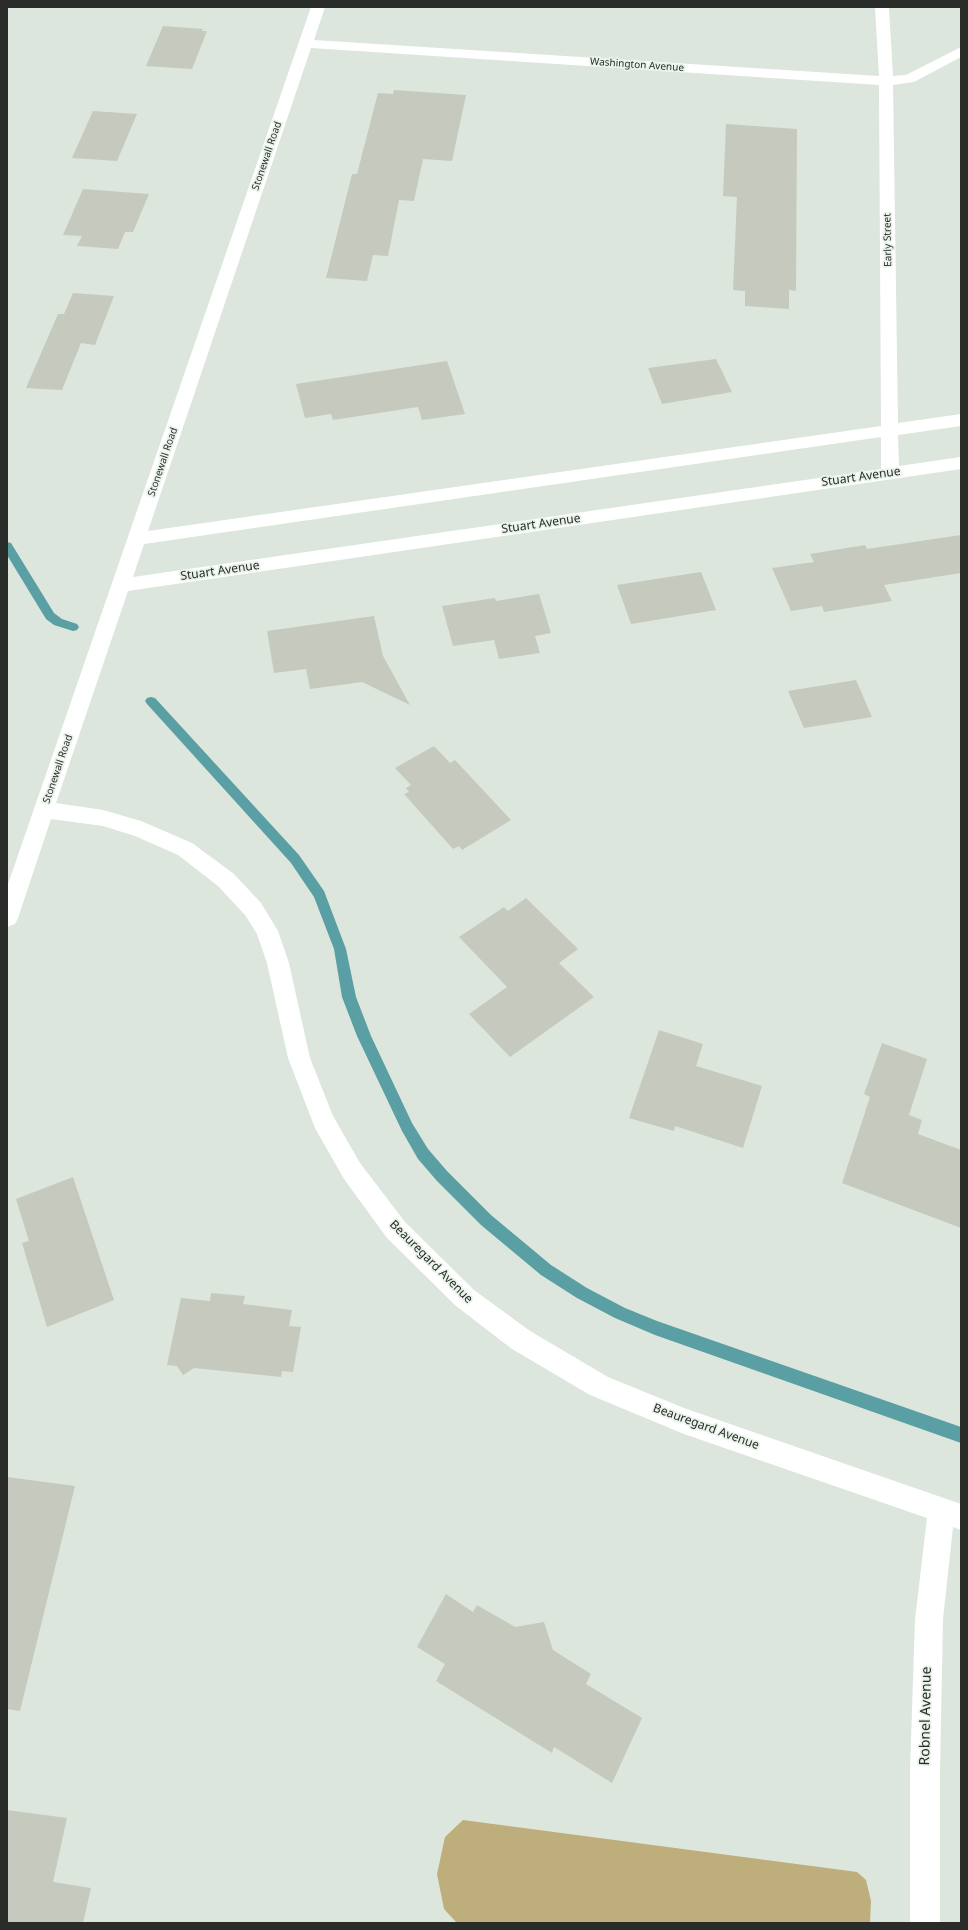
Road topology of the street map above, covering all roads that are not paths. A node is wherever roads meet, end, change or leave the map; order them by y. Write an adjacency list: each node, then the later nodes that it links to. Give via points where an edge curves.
1 (318, 7): 3 (street, Stonewall Road)
2 (882, 7): 5 (street, Early Street)
3 (306, 44): 5 (street, Washington Avenue); 10 (street, Stonewall Road)
4 (961, 51): 5 (street, Washington Avenue, via 909,78)
5 (886, 81): 7 (street, Early Street)
6 (961, 420): 7 (street)
7 (890, 430): 9 (street, Early Street); 10 (street)
8 (961, 463): 9 (street, Stuart Avenue)
9 (890, 473): 11 (street, Stuart Avenue)
10 (137, 539): 11 (street, Stonewall Road)
11 (120, 585): 12 (street, Stonewall Road)
12 (44, 810): 13 (street, Stonewall Road); 14 (street, Beauregard Avenue, via 103,818 141,829 185,849 226,880 253,909 267,931 278,963 299,1058 323,1121 352,1171 396,1230 465,1298 521,1340 599,1386 684,1421)
13 (7, 918)
14 (951, 1513): 15 (street, Robnel Avenue, via 929,1619 925,1770)
15 (925, 1923)

